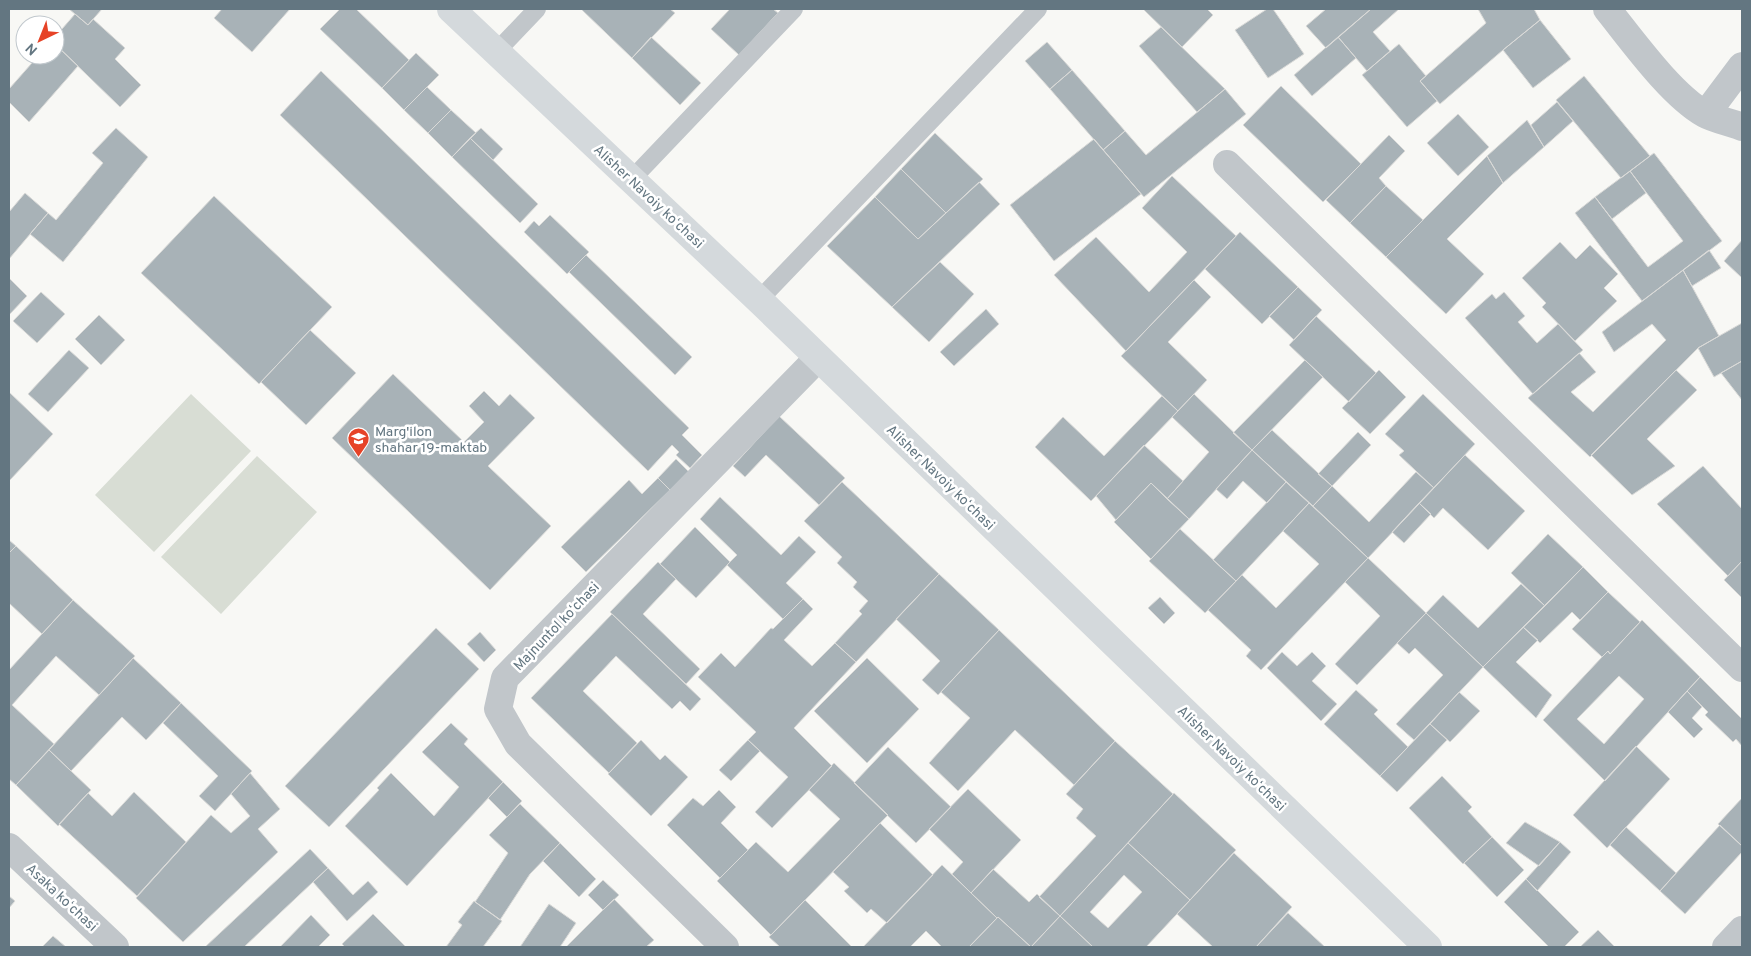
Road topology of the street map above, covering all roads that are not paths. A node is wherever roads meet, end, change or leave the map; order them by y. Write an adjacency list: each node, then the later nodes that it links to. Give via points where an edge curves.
1 (451, 9): 6 (main road, Alisher Navoiy koʻchasi)
2 (537, 9): 6 (lane)
3 (794, 9): 11 (lane)
4 (1038, 9): 12 (lane)
5 (1607, 9): 8 (street, via 1662,75 1685,99)
6 (497, 51): 11 (main road, Alisher Navoiy koʻchasi)
7 (1742, 66): 8 (street)
8 (1706, 114): 9 (street)
9 (1742, 127)
10 (1227, 164): 14 (street)
11 (631, 180): 12 (main road, Alisher Navoiy koʻchasi)
12 (759, 300): 13 (main road, Alisher Navoiy koʻchasi)
13 (818, 358): 18 (street, Majnuntol koʻchasi, via 505,678 498,709 518,744); 19 (main road, Alisher Navoiy koʻchasi)
14 (1742, 668)
15 (9, 848): 17 (street, Asaka koʻchasi)
16 (1742, 930): 20 (street)
17 (115, 947)
18 (725, 947)
19 (1428, 947)
20 (1726, 947)

